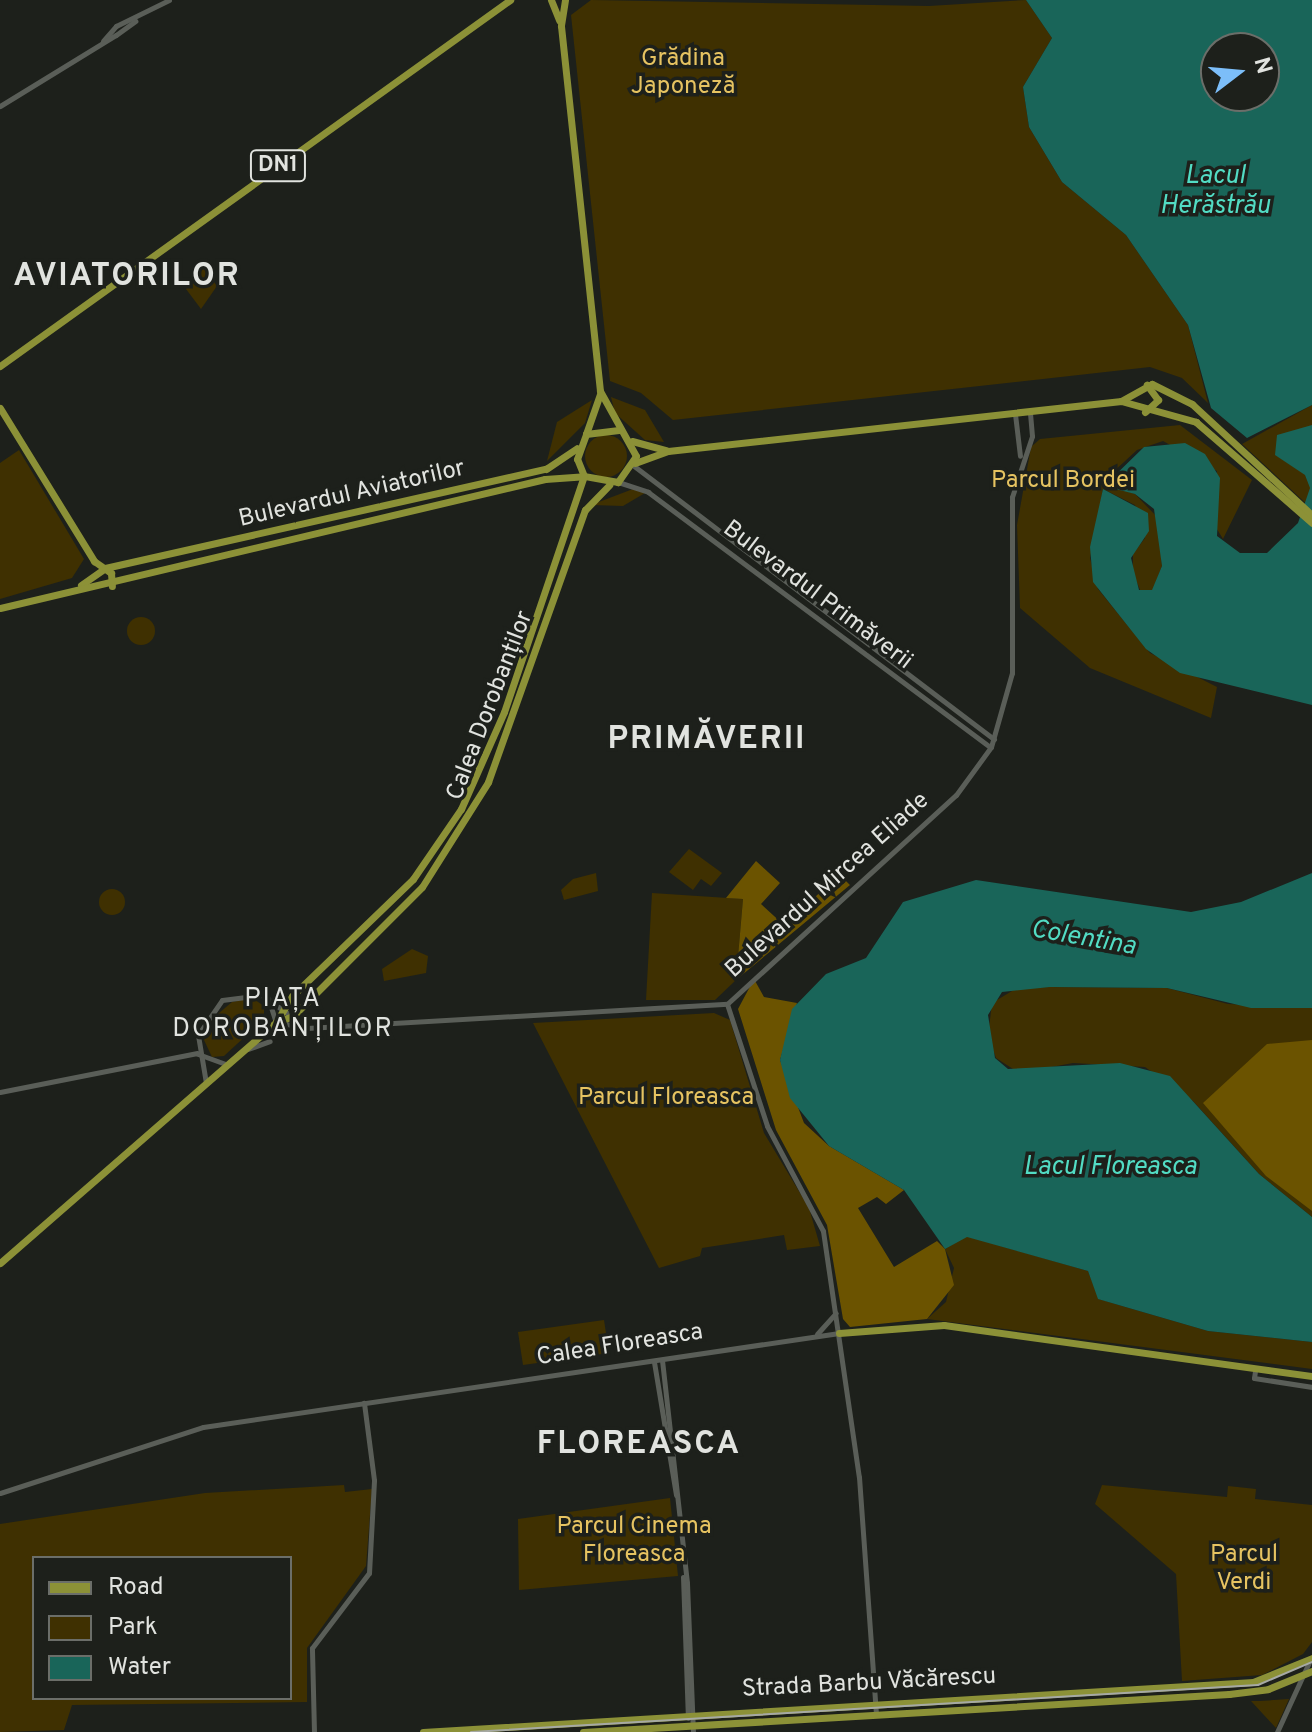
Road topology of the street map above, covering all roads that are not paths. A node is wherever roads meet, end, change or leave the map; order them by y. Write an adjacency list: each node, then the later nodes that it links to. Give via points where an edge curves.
1 (162, 0): 6 (street)
2 (169, 0): 6 (street)
3 (510, 0): 11 (main road, DN1)
4 (551, 0): 7 (main road)
5 (565, 0): 7 (main road)
6 (158, 7): 8 (street)
7 (561, 26): 13 (main road)
8 (125, 28): 9 (street); 9 (street)
9 (115, 33): 10 (street)
10 (0, 106)
11 (0, 366)
12 (1146, 385): 14 (main road); 16 (main road, via 1158,400); 28 (main road, via 1192,404)
13 (600, 391): 18 (main road); 19 (main road)
14 (1132, 400): 16 (main road); 17 (main road)
15 (0, 408): 31 (main road)
16 (1143, 412): 28 (main road, via 1196,422)
17 (1022, 413): 22 (main road); 23 (street, Bulevardul Mircea Eliade); 23 (street, Bulevardul Mircea Eliade, via 1032,436)
18 (621, 430): 19 (main road); 20 (main road)
19 (586, 434): 21 (main road)
20 (631, 441): 22 (main road); 24 (main road)
21 (578, 447): 25 (main road); 32 (main road, Bulevardul Aviatorilor, via 546,469 128,568)
22 (668, 451): 24 (main road)
23 (1020, 460): 38 (street, Bulevardul Mircea Eliade, via 1012,497 1012,673)
24 (634, 464): 26 (main road); 38 (street, Bulevardul Primăverii)
25 (584, 476): 27 (main road); 35 (main road, Bulevardul Aviatorilor, via 545,479 131,577); 42 (main road, Calea Dorobanților, via 504,712 461,809 413,879)
26 (618, 482): 27 (main road); 39 (street, Bulevardul Primăverii, via 657,499)
27 (609, 485): 43 (main road, Calea Dorobanților, via 585,510 510,727 471,814 416,894)
28 (1293, 507): 29 (main road); 30 (main road)
29 (1312, 515)
30 (1312, 523)
31 (94, 561): 32 (main road); 33 (main road)
32 (105, 568): 33 (main road); 35 (main road)
33 (93, 572): 34 (main road); 36 (main road)
34 (81, 585): 36 (main road); 37 (main road)
35 (112, 586): 36 (main road, Bulevardul Aviatorilor)
36 (100, 589)
37 (0, 608)
38 (994, 739): 39 (street, Bulevardul Mircea Eliade)
39 (991, 747): 41 (street, Bulevardul Mircea Eliade, via 956,795)
40 (268, 998): 42 (street); 45 (street); 49 (street, via 243,993 216,1004 201,1027)
41 (727, 1004): 46 (street); 54 (street, Bulevardul Mircea Eliade, via 767,1126 819,1217)
42 (282, 1007): 44 (street); 45 (main road, Calea Dorobanților)
43 (301, 1008): 44 (main road, Calea Dorobanților); 46 (street)
44 (293, 1016): 45 (main road, Calea Dorobanților); 46 (street)
45 (276, 1022): 46 (street); 48 (main road, Calea Dorobanților)
46 (307, 1028)
47 (270, 1041): 48 (street)
48 (247, 1049): 50 (main road, Calea Dorobanților)
49 (197, 1053): 50 (street); 51 (street); 52 (street)
50 (230, 1064): 51 (main road, Calea Dorobanților)
51 (206, 1085): 53 (main road, Calea Dorobanților)
52 (0, 1092)
53 (0, 1263)
54 (836, 1313): 55 (street, Bulevardul Mircea Eliade); 56 (street)
55 (839, 1333): 56 (street, Calea Floreasca); 59 (main road, Calea Floreasca, via 944,1325); 68 (street, Bulevardul Mircea Eliade, via 859,1477)
56 (813, 1336): 57 (street, Calea Floreasca)
57 (662, 1360): 58 (street, Calea Floreasca); 64 (street)
58 (654, 1362): 62 (street, Calea Floreasca); 64 (street)
59 (1257, 1375): 60 (main road, Calea Floreasca); 61 (street, Calea Floreasca)
60 (1312, 1376)
61 (1312, 1387)
62 (364, 1403): 63 (street, Calea Floreasca, via 195,1429); 73 (street, via 374,1480 368,1576 312,1648)
63 (0, 1493)
64 (676, 1495): 70 (street)
65 (1311, 1658): 67 (street); 68 (main road, Strada Barbu Văcărescu, via 1258,1681)
66 (1312, 1671): 67 (main road, Strada Barbu Văcărescu)
67 (1302, 1677): 69 (main road, Strada Barbu Văcărescu, via 1241,1693); 77 (street)
68 (875, 1704): 69 (street, Bulevardul Mircea Eliade); 70 (main road, Strada Barbu Văcărescu)
69 (876, 1714): 71 (main road, Strada Barbu Văcărescu)
70 (690, 1715): 71 (street); 74 (main road, Strada Barbu Văcărescu)
71 (693, 1729): 72 (main road, Strada Barbu Văcărescu)
72 (615, 1731): 76 (main road, Strada Barbu Văcărescu)
73 (314, 1732)
74 (423, 1732)
75 (583, 1732): 76 (main road, Strada Barbu Văcărescu)
76 (601, 1732)
77 (1277, 1732)

